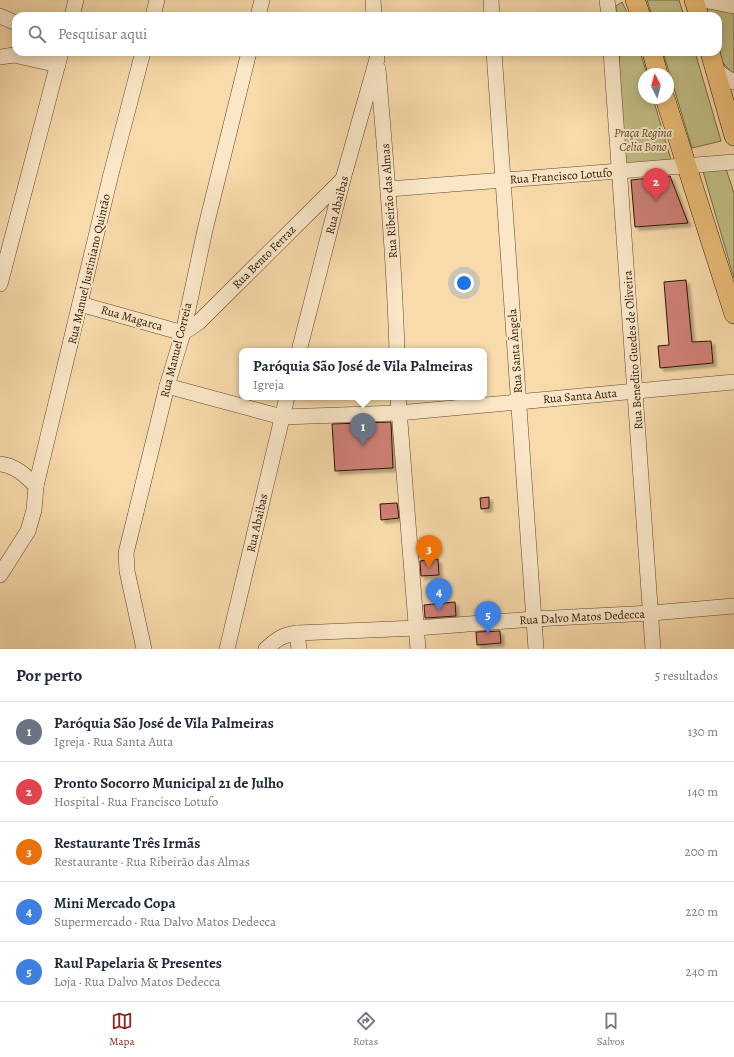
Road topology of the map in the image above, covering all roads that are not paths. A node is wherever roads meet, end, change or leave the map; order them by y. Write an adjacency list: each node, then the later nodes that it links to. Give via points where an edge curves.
1 (76, 0): 11 (street)
2 (157, 0): 12 (street)
3 (262, 0): 13 (street)
4 (373, 0): 14 (street)
5 (491, 0): 15 (street)
6 (607, 0): 16 (street)
7 (635, 0): 17 (main road)
8 (694, 0): 18 (main road)
9 (703, 0): 10 (street)
10 (734, 6)
11 (73, 12)
12 (154, 12)
13 (259, 12)
14 (374, 12)
15 (492, 12)
16 (608, 12)
17 (639, 12)
18 (698, 12)
19 (0, 16): 20 (street)
20 (12, 21)
21 (12, 55): 30 (street)
22 (26, 56): 31 (street)
23 (142, 56): 44 (street, Rua Manuel Justiniano Quintão)
24 (248, 56): 46 (street, Rua Manuel Correia, via 205,230)
25 (377, 56): 40 (street, Rua Abaibas); 42 (street, Rua Ribeirão das Almas)
26 (494, 56): 41 (street, Rua Santa Ângela)
27 (611, 56): 39 (street, Rua Benedito Guedes de Oliveira)
28 (653, 56): 32 (main road)
29 (711, 56): 33 (main road)
30 (0, 57)
31 (60, 59): 43 (street)
32 (656, 68)
33 (716, 71): 34 (street); 36 (main road)
34 (734, 82)
35 (667, 104): 38 (main road)
36 (734, 136)
37 (734, 162): 38 (street, Rua Francisco Lotufo)
38 (687, 165): 39 (street, Rua Francisco Lotufo); 45 (main road)
39 (619, 171): 41 (street, Rua Francisco Lotufo); 51 (street, Rua Benedito Guedes de Oliveira)
40 (343, 179): 46 (street, Rua Bento Ferraz, via 199,322); 47 (street, Rua Abaibas)
41 (503, 180): 42 (street, Rua Francisco Lotufo); 54 (street, Rua Santa Ângela)
42 (389, 189): 48 (street, Rua Ribeirão das Almas)
43 (0, 284)
44 (80, 304): 46 (street, Rua Magarca); 58 (street, Rua Manuel Justiniano Quintão)
45 (734, 314)
46 (183, 333): 50 (street, Rua Manuel Correia)
47 (300, 348)
48 (397, 348)
49 (734, 382): 51 (street, Rua Santa Auta)
50 (167, 386): 56 (street, Rua Santa Auta); 65 (street, Rua Manuel Correia, via 126,553 127,571)
51 (636, 391): 54 (street, Rua Santa Auta); 61 (street, Rua Benedito Guedes de Oliveira)
52 (286, 400): 56 (street, Rua Abaibas)
53 (398, 400): 55 (street)
54 (518, 402): 55 (street, Rua Santa Auta); 62 (street, Rua Santa Ângela)
55 (398, 412): 56 (street, Rua Santa Auta); 63 (street)
56 (282, 417): 66 (street, Rua Abaibas)
57 (0, 464): 58 (street, via 23,473)
58 (36, 486): 59 (street, Rua Manuel Justiniano Quintão, via 34,510 28,531)
59 (0, 574)
60 (734, 606): 61 (street, Rua Dalvo Matos Dedecca)
61 (652, 613): 62 (street, Rua Dalvo Matos Dedecca); 71 (street, Rua Benedito Guedes de Oliveira)
62 (534, 619): 63 (street, Rua Dalvo Matos Dedecca); 70 (street, Rua Santa Ângela)
63 (417, 628): 64 (street, Rua Dalvo Matos Dedecca); 69 (street)
64 (297, 634): 67 (street, Rua Dalvo Matos Dedecca, via 287,634); 68 (street)
65 (144, 649)
66 (227, 649)
67 (266, 649)
68 (299, 649)
69 (418, 649)
70 (536, 649)
71 (653, 649)

